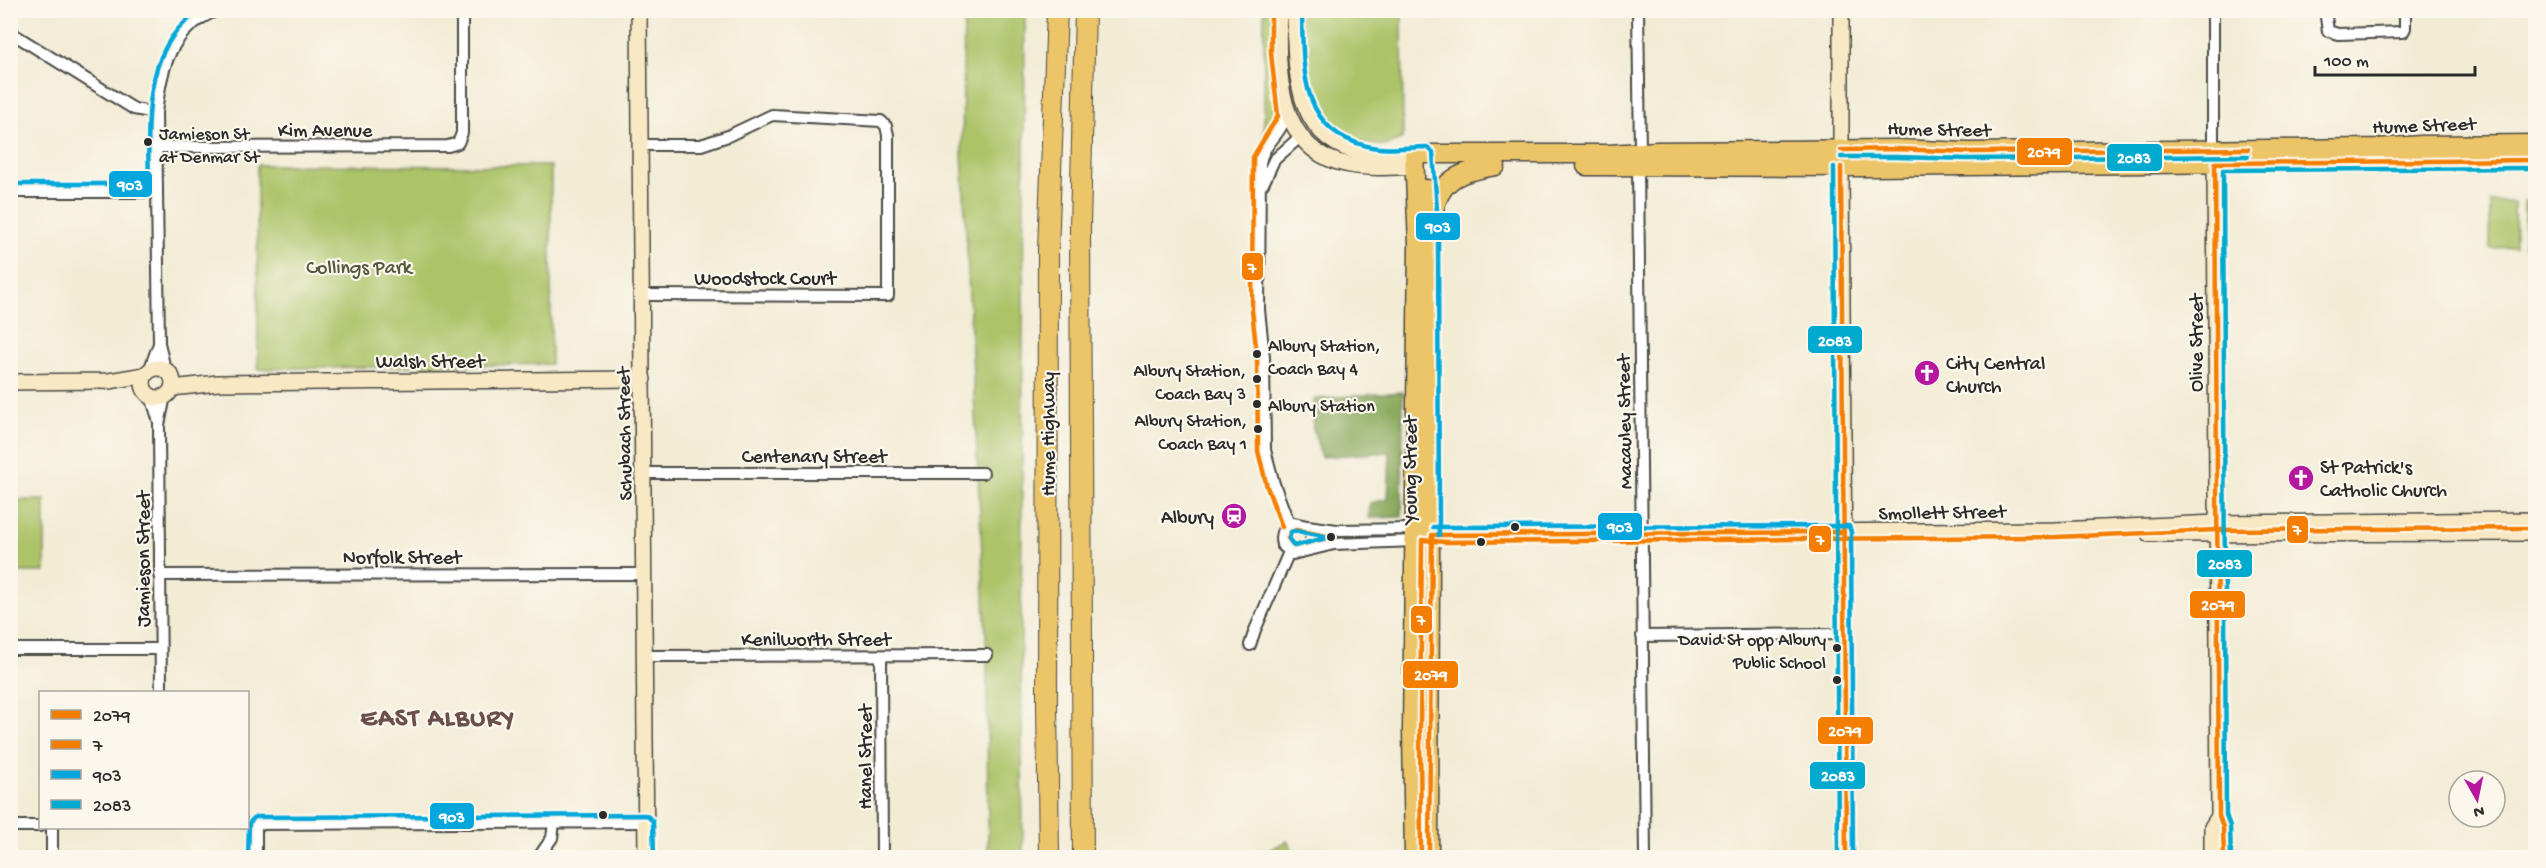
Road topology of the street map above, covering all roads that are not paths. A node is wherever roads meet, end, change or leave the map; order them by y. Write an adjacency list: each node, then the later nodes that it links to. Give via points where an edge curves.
1 (218, 10): 16 (street, Jamieson Street, via 201,17 175,42 160,80)
2 (462, 10): 20 (street, Kim Avenue, via 462,134 458,143)
3 (639, 10): 19 (street, Schubach Street)
4 (1085, 10): 21 (highway, Hume Highway)
5 (1090, 10): 21 (highway)
6 (1279, 10): 15 (street)
7 (1294, 10): 17 (street, via 1290,81 1303,126); 25 (street, via 1299,91 1313,122 1351,151)
8 (1638, 10): 24 (street, Macauley Street)
9 (1840, 10): 23 (street)
10 (2212, 10): 22 (street, Olive Street)
11 (2325, 10): 12 (street, via 2328,31 2342,34 2403,32)
12 (2405, 10)
13 (1056, 11): 75 (highway, Hume Highway, via 1048,251)
14 (10, 32): 16 (street, via 134,109)
15 (1282, 93): 17 (street, via 1290,119); 28 (street, via 1285,122 1262,154)
16 (156, 113): 20 (street, Jamieson Street)
17 (1301, 136): 25 (street, via 1320,153 1342,164 1359,167); 28 (street, via 1270,164)
18 (2535, 144): 22 (main road, Hume Street)
19 (641, 145): 32 (street, Schubach Street); 32 (street, Woodstock Court, via 701,145 772,115 887,121 890,297)
20 (157, 147): 30 (street, Jamieson Street)
21 (1082, 156): 76 (highway, Hume Highway)
22 (2214, 157): 23 (main road, Hume Street); 26 (main road, Hume Street); 45 (street, Olive Street)
23 (1841, 158): 24 (main road, Hume Street); 47 (street)
24 (1639, 159): 25 (main road, Hume Street, via 1598,154); 27 (main road, Hume Street); 46 (street, Macauley Street)
25 (1420, 160): 27 (main road, Hume Street); 31 (main road, Young Street); 49 (main road, Young Street)
26 (2535, 160)
27 (1496, 166): 31 (main road, via 1453,178 1437,198)
28 (1260, 191): 42 (street, via 1259,310 1265,450)
29 (10, 192): 30 (street)
30 (157, 192): 33 (street, Jamieson Street)
31 (1431, 225): 49 (main road, Young Street)
32 (642, 295): 35 (street, Schubach Street)
33 (159, 343): 34 (street, Jamieson Street); 38 (street, Jamieson Street)
34 (167, 371): 37 (street, Walsh Street); 38 (street, via 156,368); 38 (street, via 173,380)
35 (644, 379): 37 (street, Walsh Street); 39 (street, Schubach Street)
36 (10, 382): 38 (street, Walsh Street, via 109,381)
37 (218, 383): 38 (street, Walsh Street)
38 (155, 386): 53 (street, Jamieson Street, via 159,425)
39 (645, 473): 40 (street, Centenary Street); 52 (street, Schubach Street)
40 (983, 473)
41 (2535, 520): 44 (street, Smollett Street)
42 (1289, 524): 43 (street); 51 (street, via 1282,531 1281,540)
43 (1307, 526): 49 (street); 50 (street, via 1312,540)
44 (2324, 528): 45 (street, Smollett Street); 48 (street, Smollett Street)
45 (2217, 529): 47 (street, Smollett Street); 63 (street, Olive Street)
46 (1641, 532): 47 (street, Smollett Street); 49 (street, Smollett Street); 55 (street, Macauley Street)
47 (1844, 532): 54 (street)
48 (2535, 533)
49 (1420, 535): 50 (street); 77 (main road, Young Street, via 1412,730); 78 (main road, Young Street, via 1429,704)
50 (1308, 549): 51 (street, via 1298,554)
51 (1289, 552): 56 (street)
52 (645, 574): 53 (street, Norfolk Street); 60 (street, Schubach Street)
53 (159, 575): 58 (street, Jamieson Street)
54 (1843, 634): 55 (street); 80 (street)
55 (1642, 636): 79 (street, Macauley Street)
56 (1250, 645)
57 (10, 649): 58 (street)
58 (160, 649): 62 (street, Jamieson Street)
59 (987, 655): 61 (street, Kenilworth Street)
60 (645, 656): 61 (street, Kenilworth Street); 64 (street, Schubach Street)
61 (881, 656): 74 (street, Hanel Street)
62 (160, 691)
63 (2219, 816): 81 (street, Olive Street, via 2211,827); 82 (street, Olive Street)
64 (646, 822): 65 (street); 73 (street, Schubach Street)
65 (554, 823): 66 (street); 72 (street, via 552,838)
66 (252, 824): 71 (street)
67 (10, 826): 68 (street)
68 (39, 826)
69 (52, 829): 70 (street)
70 (52, 858)
71 (256, 858)
72 (538, 858)
73 (646, 858)
74 (882, 858)
75 (1049, 858)
76 (1083, 858)
77 (1414, 858)
78 (1429, 858)
79 (1645, 858)
80 (1846, 858)
81 (2212, 858)
82 (2224, 858)

